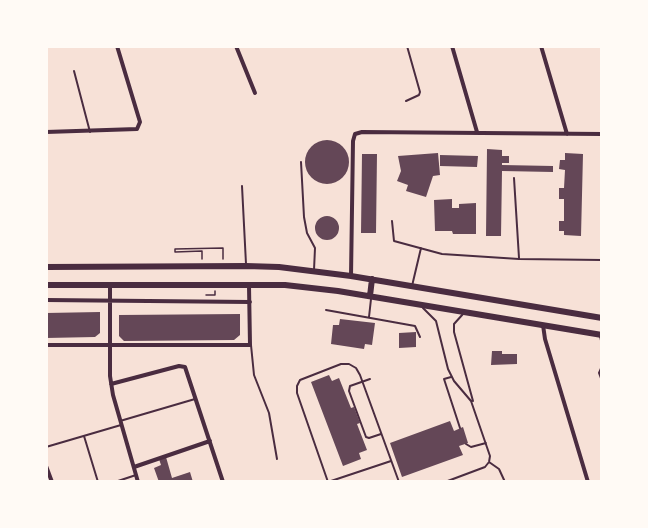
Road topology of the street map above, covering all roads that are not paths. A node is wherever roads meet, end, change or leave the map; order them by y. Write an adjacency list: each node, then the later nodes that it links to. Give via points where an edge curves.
1 (117, 46): 10 (street, via 139,126)
2 (236, 46): 7 (street)
3 (407, 46): 8 (lane, via 420,92)
4 (452, 46): 11 (street)
5 (541, 46): 12 (street)
6 (74, 71): 10 (lane)
7 (255, 93)
8 (406, 100)
9 (46, 132): 10 (street)
10 (90, 132)
11 (477, 133): 12 (street); 24 (street, via 362,132 353,136)
12 (567, 134): 13 (street)
13 (602, 134)
14 (300, 162): 23 (lane, via 305,226 315,248)
15 (513, 177): 19 (lane)
16 (242, 186): 21 (lane)
17 (392, 221): 18 (lane, via 394,241)
18 (422, 248): 19 (lane, via 442,254); 29 (lane)
19 (519, 259): 20 (lane)
20 (602, 260)
21 (246, 266): 22 (main road); 23 (main road)
22 (46, 267)
23 (314, 272): 24 (main road)
24 (351, 276): 25 (main road)
25 (372, 279): 29 (main road); 30 (main road)
26 (110, 284): 27 (main road); 28 (main road); 32 (street)
27 (249, 284): 30 (main road); 33 (street)
28 (46, 285)
29 (412, 287): 38 (main road)
30 (371, 296): 34 (main road); 37 (lane)
31 (46, 300): 32 (street)
32 (110, 301): 33 (street); 45 (street)
33 (250, 302): 43 (street)
34 (413, 303): 36 (main road); 47 (lane, via 436,321)
35 (326, 310): 37 (lane)
36 (465, 312): 39 (main road); 53 (lane, via 456,321 454,332)
37 (369, 317): 41 (lane, via 415,326)
38 (602, 318)
39 (543, 325): 40 (main road); 76 (street)
40 (601, 335): 44 (lane)
41 (420, 337)
42 (46, 345): 45 (street)
43 (250, 345): 45 (street); 62 (lane)
44 (602, 345)
45 (110, 346): 51 (street)
46 (602, 366): 49 (lane)
47 (451, 377): 53 (lane); 55 (lane, via 444,380)
48 (370, 379): 50 (lane)
49 (602, 381)
50 (362, 382): 56 (lane); 56 (lane, via 350,386 349,391 365,436); 63 (lane, via 356,368 341,364 303,377 298,383 297,393 328,482)
51 (111, 384): 52 (street, via 184,366); 54 (street)
52 (196, 398): 54 (lane); 58 (street)
53 (473, 405): 59 (lane)
54 (121, 423): 57 (lane); 66 (street)
55 (460, 428)
56 (381, 434): 63 (lane)
57 (84, 435): 61 (lane); 69 (lane)
58 (210, 441): 66 (street); 72 (street)
59 (486, 443): 60 (lane, via 471,447); 64 (lane)
60 (466, 444)
61 (46, 447)
62 (277, 459)
63 (391, 460): 73 (lane)
64 (489, 462): 74 (lane); 75 (lane, via 499,469)
65 (46, 466): 68 (street)
66 (134, 467): 67 (street)
67 (136, 475): 70 (lane); 71 (street)
68 (52, 482)
69 (98, 482)
70 (115, 482)
71 (138, 482)
72 (223, 482)
73 (399, 482)
74 (445, 482)
75 (505, 482)
76 (588, 482)

